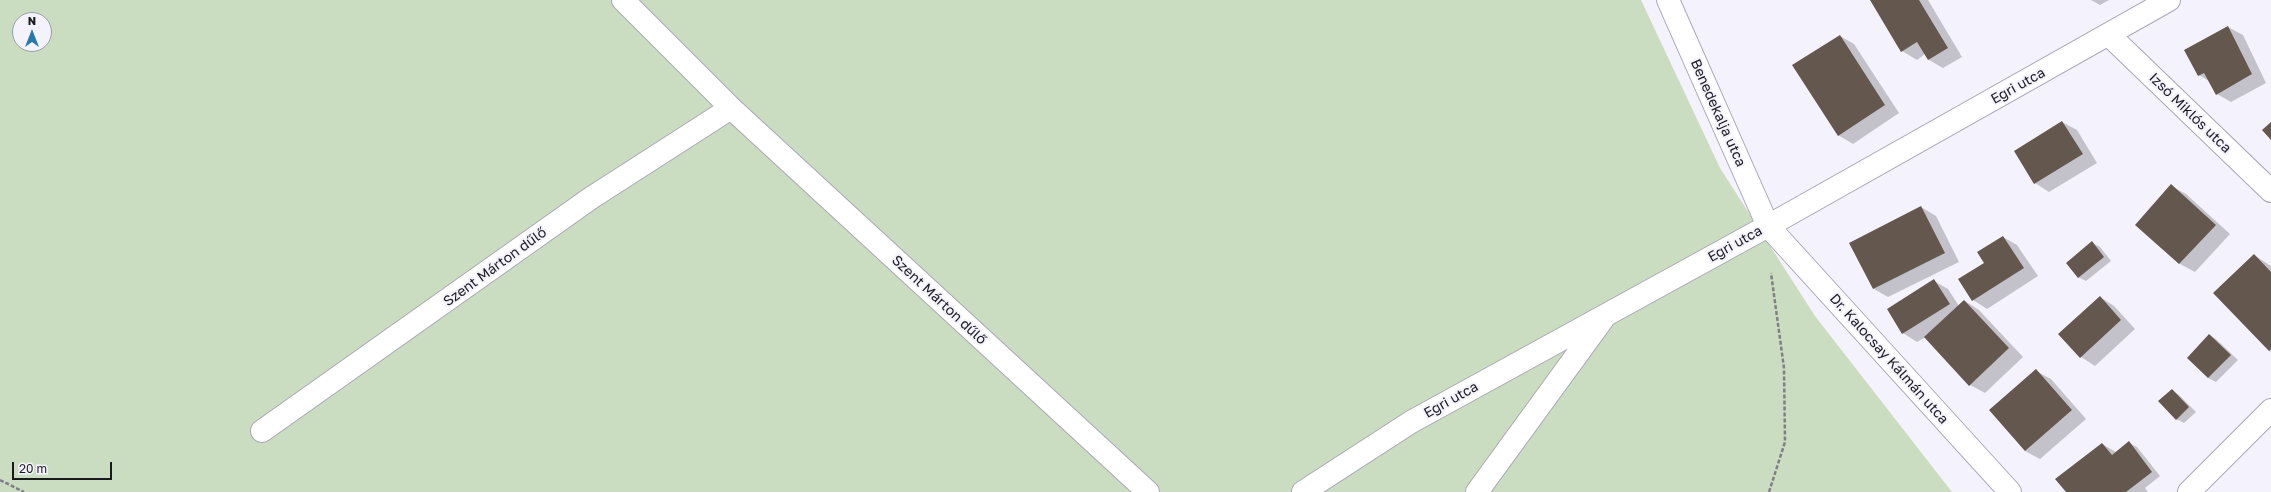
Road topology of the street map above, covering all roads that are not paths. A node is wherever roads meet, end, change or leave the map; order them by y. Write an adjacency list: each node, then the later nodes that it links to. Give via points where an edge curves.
1 (623, 0): 5 (street, Szent Márton dűlő)
2 (1668, 0): 7 (street, Benedekalja utca)
3 (2169, 0): 4 (street, Egri utca)
4 (2109, 35): 6 (street, Izsó Miklós utca); 7 (street, Egri utca)
5 (731, 108): 10 (street, Szent Márton dűlő, via 591,198); 11 (street, Szent Márton dűlő)
6 (2271, 191)
7 (1768, 226): 8 (street, Egri utca); 14 (street, Dr. Kalocsay Kálmán utca)
8 (1608, 314): 12 (street, Egri utca, via 1411,422); 13 (street)
9 (2271, 410): 15 (street)
10 (262, 431)
11 (1148, 492)
12 (1303, 492)
13 (1478, 492)
14 (2010, 492)
15 (2189, 492)

